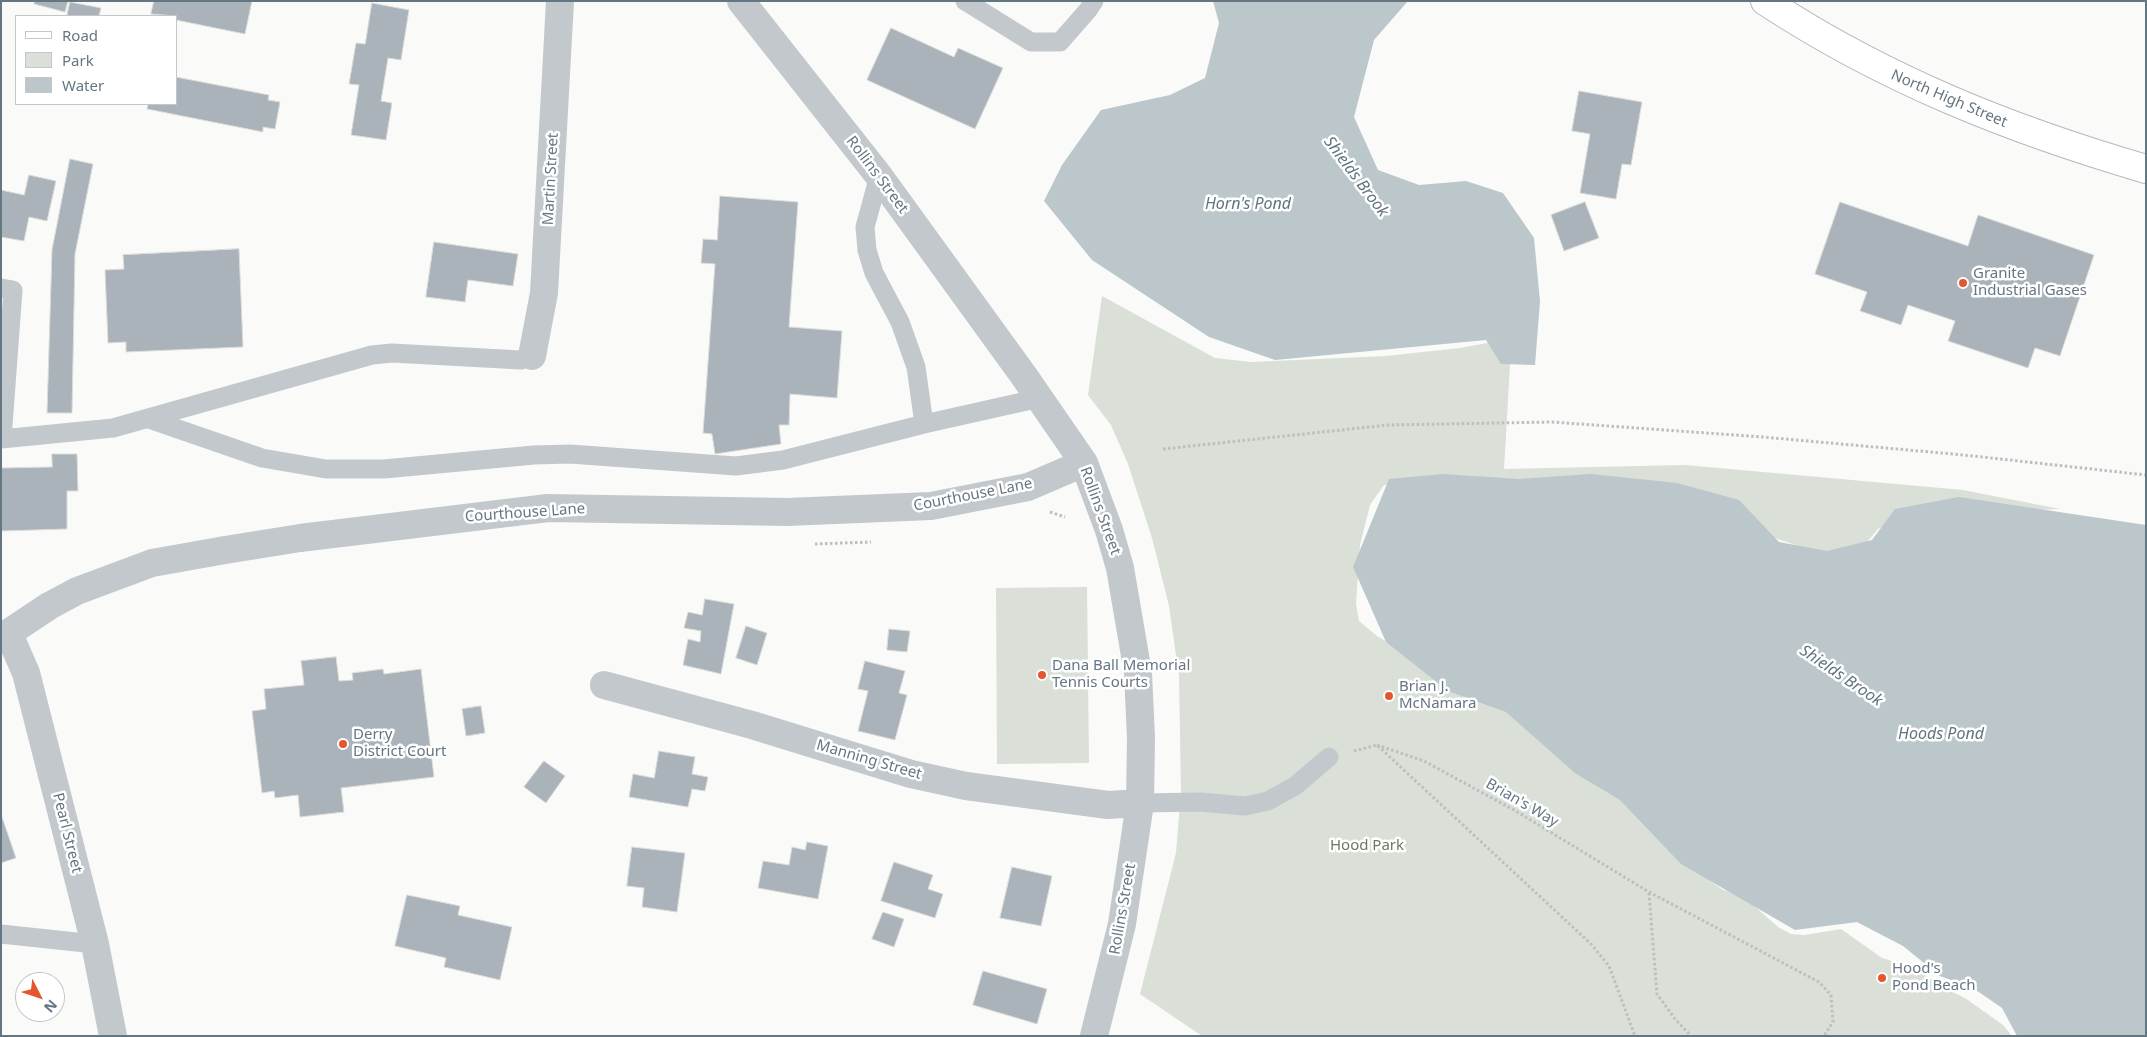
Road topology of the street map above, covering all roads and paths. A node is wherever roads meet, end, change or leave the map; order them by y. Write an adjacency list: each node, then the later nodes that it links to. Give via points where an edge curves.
1 (560, 1): 9 (street, Martin Street, via 544,293)
2 (741, 1): 7 (street, Rollins Street)
3 (964, 1): 4 (lane, via 1031,42 1060,42)
4 (1094, 1)
5 (1765, 1): 6 (street, North High Street, via 1856,57 1906,82 2037,134)
6 (2146, 169)
7 (879, 176): 10 (street, Rollins Street); 12 (lane, via 866,227 867,250 874,273 900,322 916,367)
8 (1, 288): 13 (lane, via 13,290)
9 (532, 356): 11 (lane, via 522,360 372,354)
10 (1040, 398): 12 (lane); 15 (street, Rollins Street)
11 (148, 418): 12 (lane, via 262,458 326,469 384,469 570,454 736,466 783,460); 13 (lane, via 113,428)
12 (924, 424)
13 (1, 439)
14 (1163, 449): 16 (path, via 1388,425 1552,422 1954,454)
15 (1084, 464): 21 (street, Courthouse Lane, via 1028,488 931,506 787,512 548,508 234,548 152,563 77,591); 25 (street, Rollins Street, via 1110,530 1130,618 1138,673)
16 (2146, 476)
17 (1044, 512): 18 (path)
18 (1065, 517)
19 (874, 541): 20 (path)
20 (810, 544)
21 (5, 636): 28 (street, Pearl Street, via 26,673)
22 (604, 685): 25 (street, Manning Street, via 752,724 910,774 966,786 1108,805)
23 (1377, 745): 24 (path); 26 (path, Brian's Way, via 1424,761 1514,810); 31 (path, via 1591,944 1609,966)
24 (1329, 757): 25 (lane, via 1295,786 1268,801 1245,806 1200,802)
25 (1140, 803): 30 (street, Rollins Street, via 1122,924)
26 (1649, 892): 32 (path, via 1657,994); 33 (path, Brian's Way, via 1819,982 1831,995 1833,1022)
27 (1, 934): 28 (lane)
28 (95, 944): 29 (street, Pearl Street)
29 (113, 1036)
30 (1094, 1036)
31 (1635, 1036)
32 (1691, 1036)
33 (1824, 1036)

